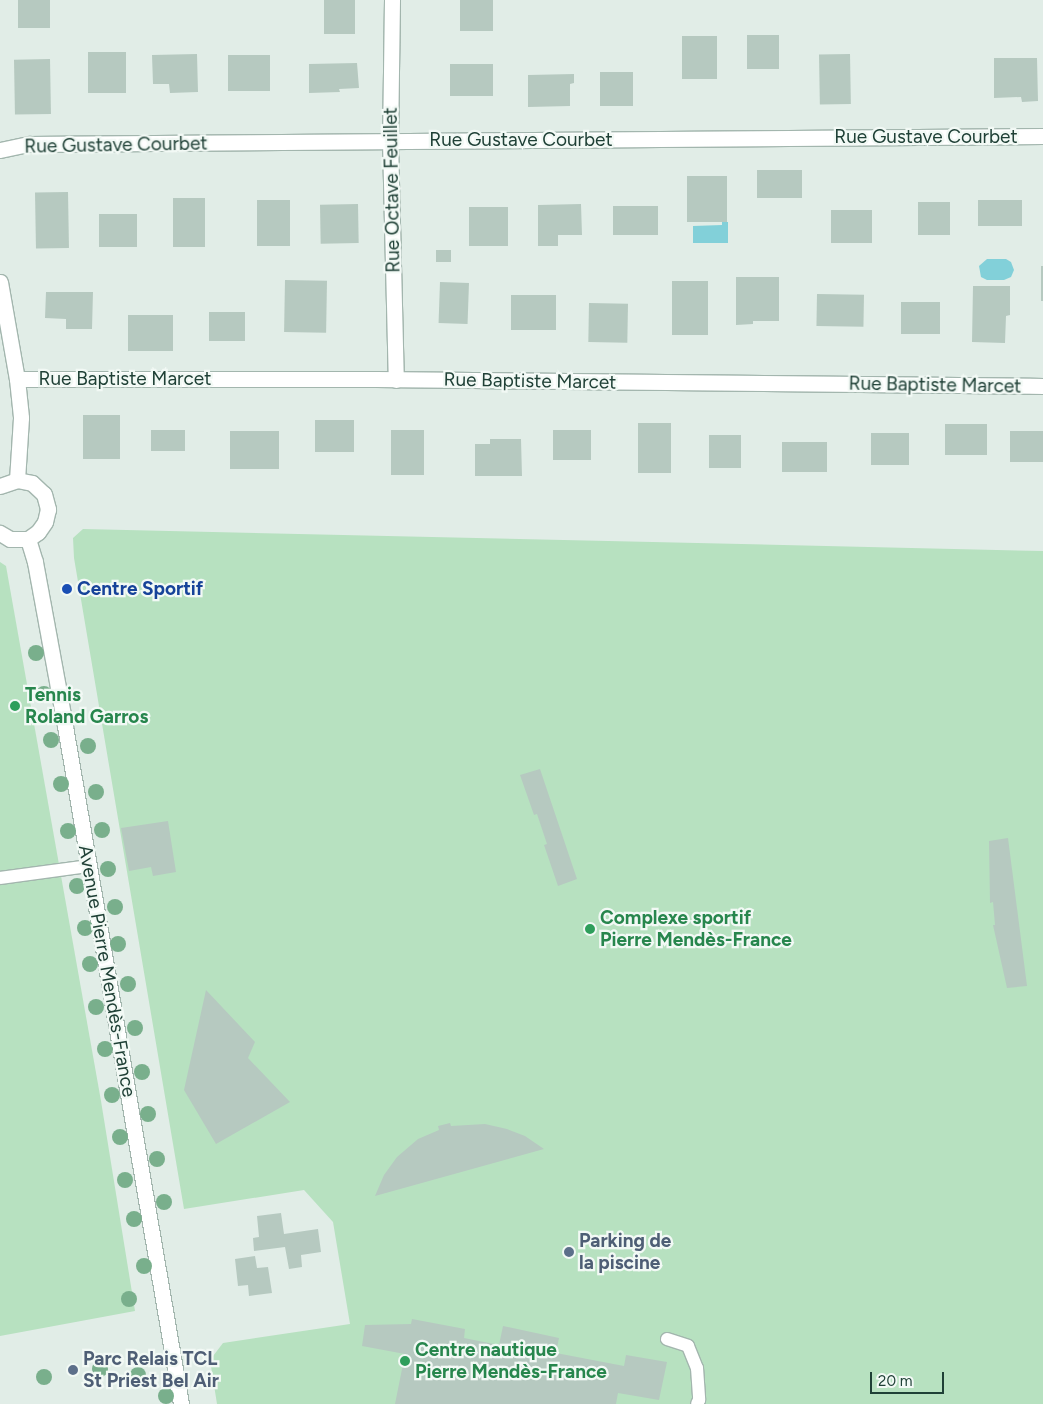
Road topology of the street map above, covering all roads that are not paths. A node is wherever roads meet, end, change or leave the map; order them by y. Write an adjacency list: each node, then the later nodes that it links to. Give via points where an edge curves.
1 (392, 0): 3 (street, Rue Octave Feuillet)
2 (1043, 136): 3 (street, Rue Gustave Courbet)
3 (390, 141): 4 (street, Rue Gustave Courbet, via 29,144); 7 (street, Rue Octave Feuillet)
4 (0, 150)
5 (0, 282): 6 (street)
6 (17, 379): 7 (street, Rue Baptiste Marcet); 9 (street, via 21,418)
7 (396, 380): 8 (street, Rue Baptiste Marcet)
8 (1043, 386)
9 (17, 480): 10 (street); 12 (street, via 32,484 44,494 48,509 45,522)
10 (0, 486)
11 (0, 532): 12 (street, via 10,539)
12 (28, 538): 13 (street, Avenue Pierre Mendès-France)
13 (89, 866): 14 (lane); 16 (street, Avenue Pierre Mendès-France)
14 (0, 878)
15 (667, 1339): 17 (lane, via 688,1346 697,1368)
16 (181, 1404)
17 (697, 1404)

